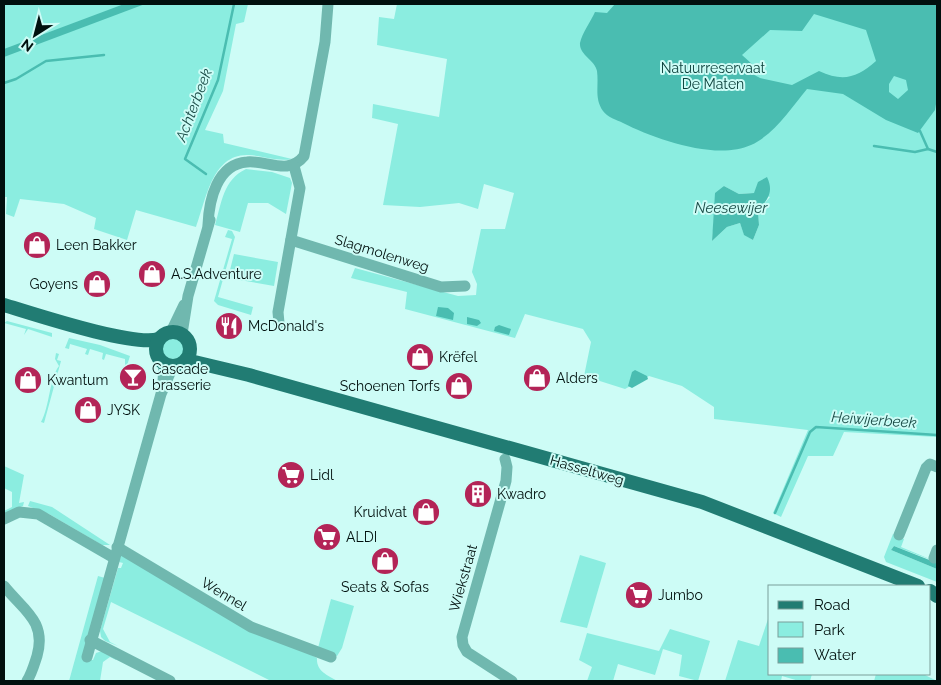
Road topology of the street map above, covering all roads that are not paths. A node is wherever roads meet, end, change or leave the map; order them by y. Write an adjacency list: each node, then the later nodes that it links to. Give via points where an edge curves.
1 (328, 4): 2 (street, via 325,42 307,148)
2 (294, 166): 3 (street, via 300,188); 7 (street, via 248,162 235,164 225,171 211,199 208,225)
3 (291, 240): 4 (street, Slagmolenweg, via 441,287); 6 (street, via 278,312)
4 (465, 286)
5 (4, 305): 8 (main road, Hasseltweg, via 94,331 144,341)
6 (279, 323)
7 (176, 333): 8 (main road); 8 (main road, via 189,343)
8 (171, 355): 13 (street); 14 (main road, Hasseltweg, via 702,502)
9 (504, 459): 21 (street, Wiekstraat, via 506,481 462,637 467,652)
10 (937, 467): 12 (street, via 930,464 926,468)
11 (4, 519): 13 (street, Wennel, via 19,512 38,514)
12 (899, 535)
13 (116, 552): 16 (street); 18 (street, Wennel, via 251,627)
14 (915, 585)
15 (4, 586): 19 (street, via 38,626 41,642)
16 (90, 640): 17 (street); 20 (street)
17 (87, 657)
18 (324, 658)
19 (27, 681)
20 (170, 681)
21 (512, 681)

